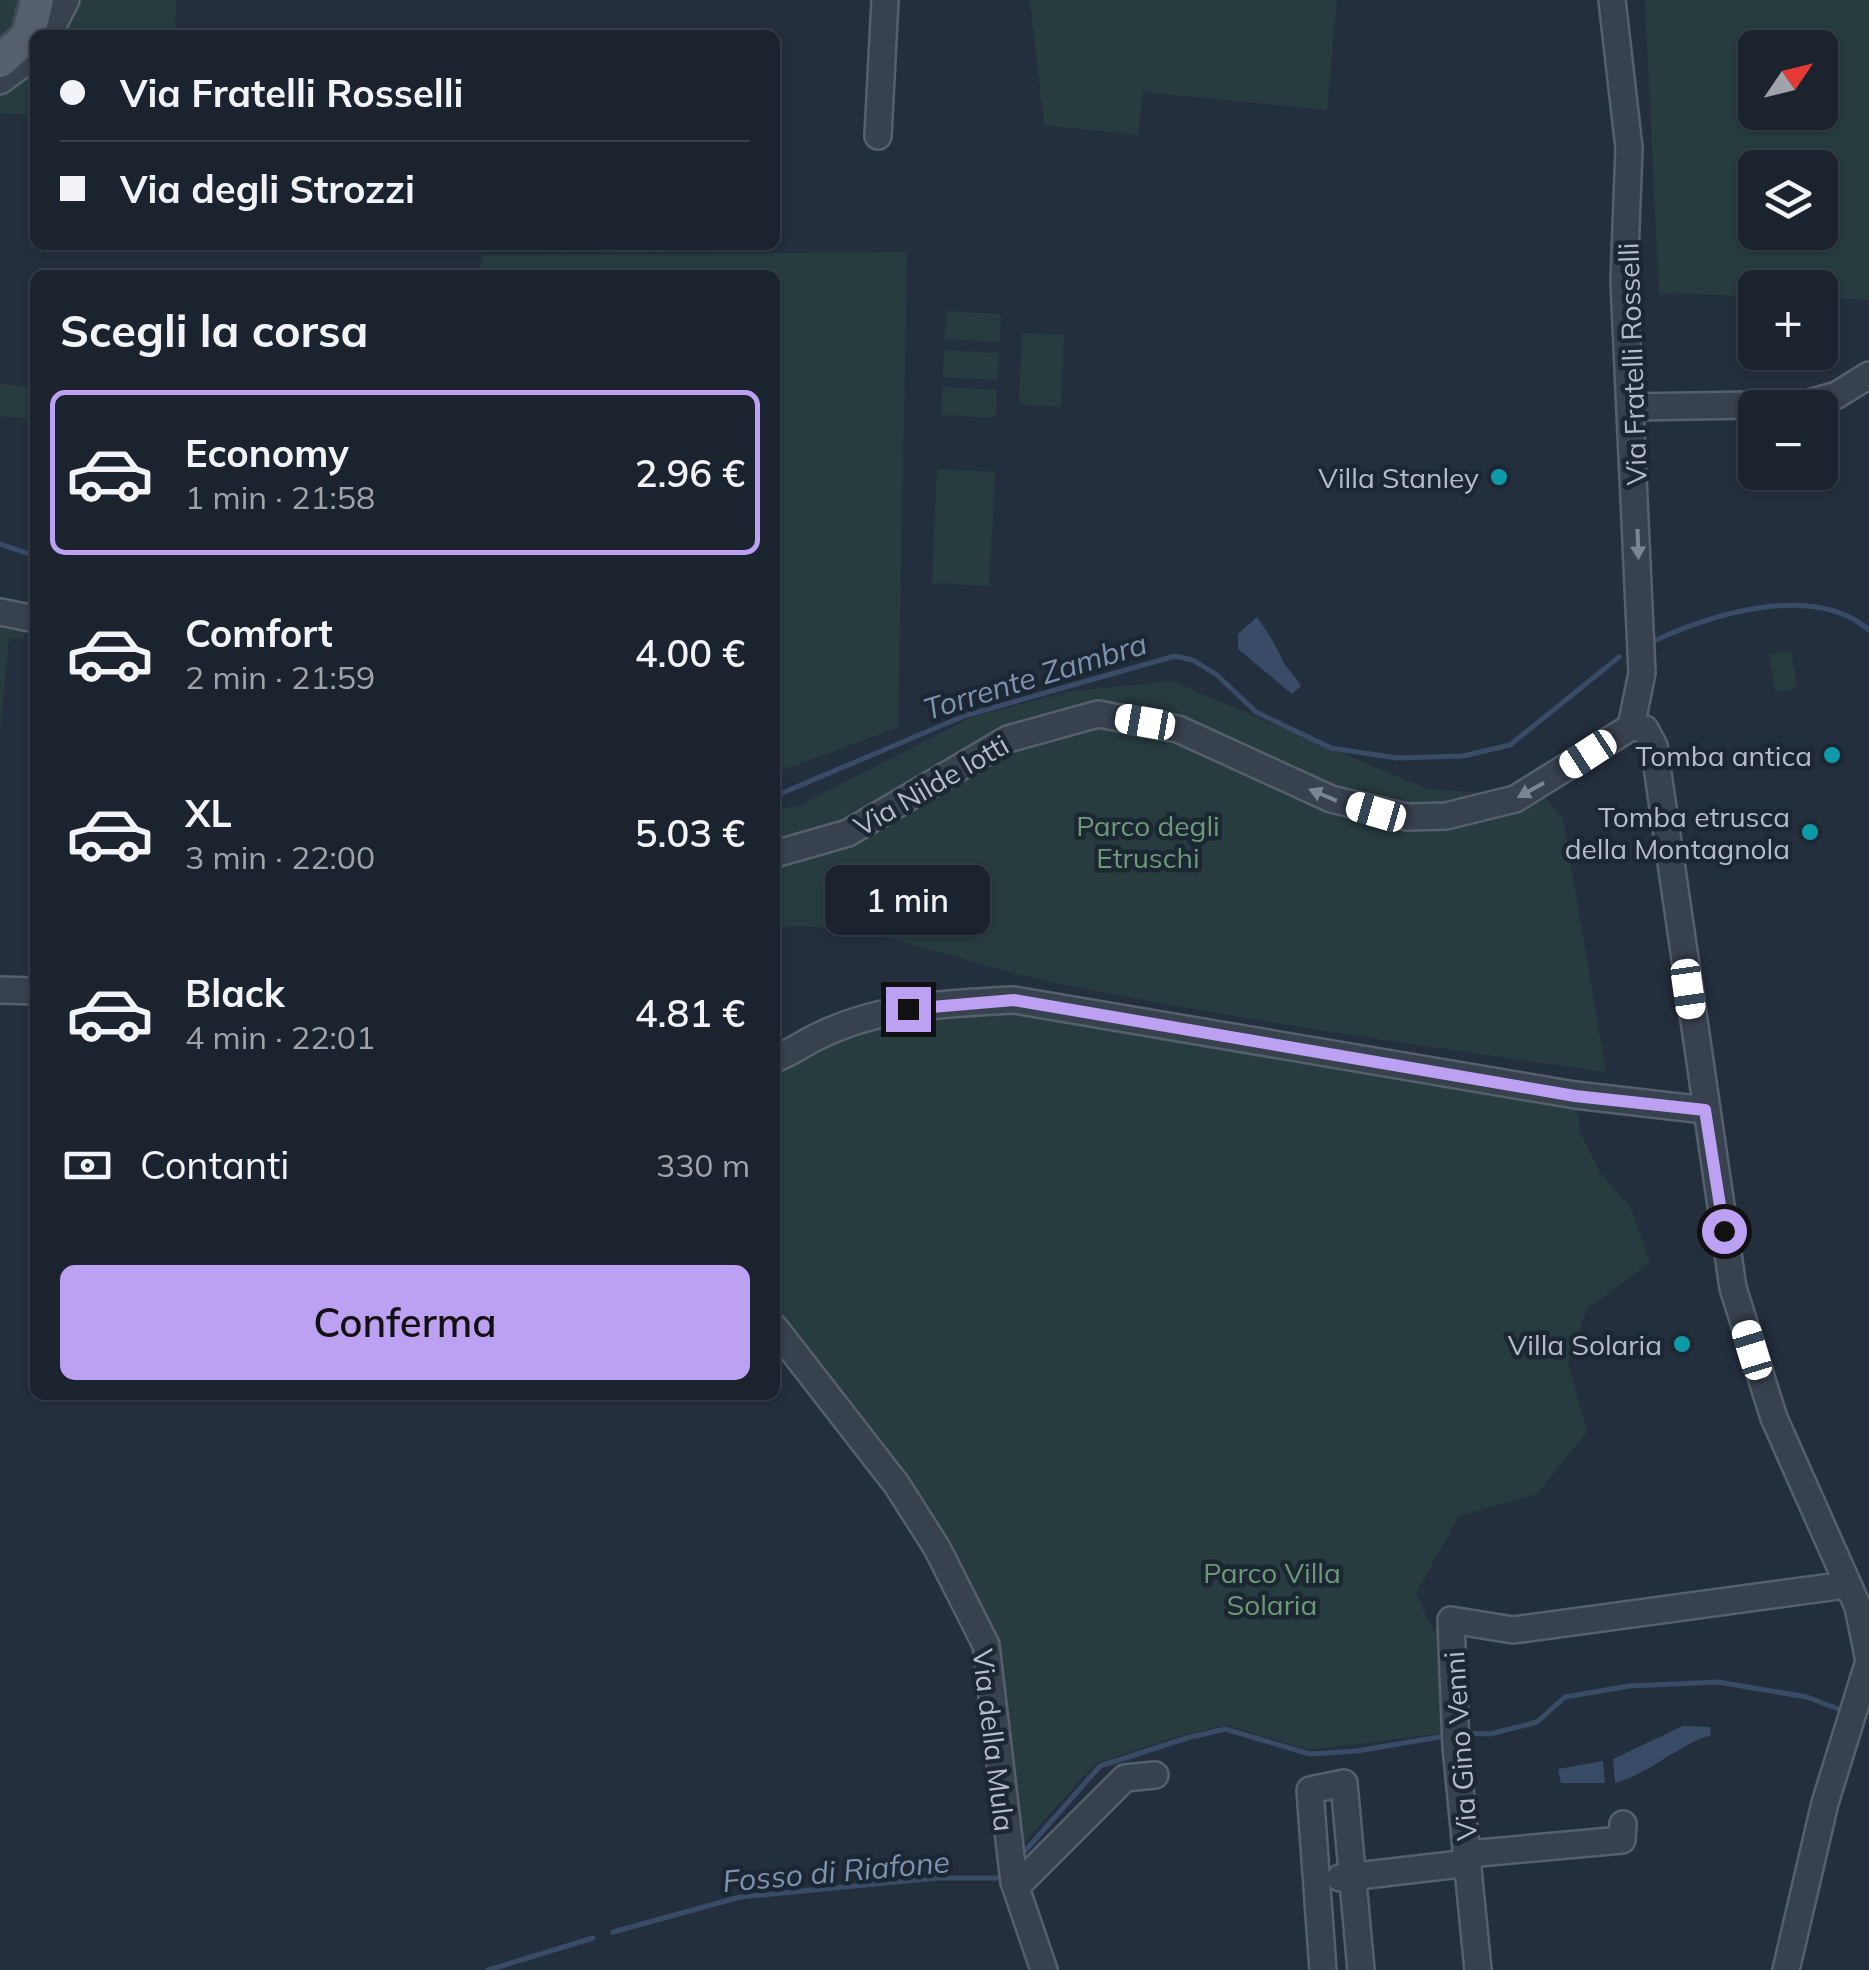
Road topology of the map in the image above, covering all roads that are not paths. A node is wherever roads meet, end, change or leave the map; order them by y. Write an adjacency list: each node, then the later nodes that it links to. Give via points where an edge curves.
1 (885, 0): 9 (street)
2 (1612, 0): 11 (street, Via Fratelli Rosselli, via 1629,148 1624,281)
3 (46, 9): 4 (main road)
4 (32, 30)
5 (30, 33): 7 (main road)
6 (30, 59): 8 (street)
7 (0, 61)
8 (0, 80)
9 (878, 136)
10 (1869, 376): 11 (street, via 1805,404)
11 (1632, 407): 14 (street, Via Fratelli Rosselli, one-way to 14, via 1642,674)
12 (0, 612): 13 (street)
13 (30, 618)
14 (1631, 727): 15 (street, Via Nilde Iotti, one-way to 15, via 1540,786 1446,816 1376,812 1331,800 1178,729 1098,714 1008,739 848,833); 19 (street, via 1654,767)
15 (780, 853)
16 (0, 990): 17 (street)
17 (30, 991)
18 (780, 1056): 19 (street, via 874,1015 1014,1000 1575,1096)
19 (1705, 1110): 21 (street, via 1733,1288 1774,1418)
20 (780, 1334): 26 (street, Via della Mula, via 897,1486 986,1646)
21 (1858, 1599): 24 (street, Via Gino Venni, via 1513,1630 1451,1620); 32 (street, via 1868,1661)
22 (1154, 1775): 26 (street, via 1124,1778 1024,1880)
23 (1623, 1837): 24 (street)
24 (1468, 1858): 25 (street); 31 (street, Via Gino Venni)
25 (1354, 1876): 27 (street); 27 (street, via 1344,1783 1310,1790); 30 (street)
26 (1014, 1882): 28 (street, Via della Mula)
27 (1319, 1891): 29 (street)
28 (1044, 1970)
29 (1324, 1970)
30 (1361, 1970)
31 (1478, 1970)
32 (1786, 1970)

